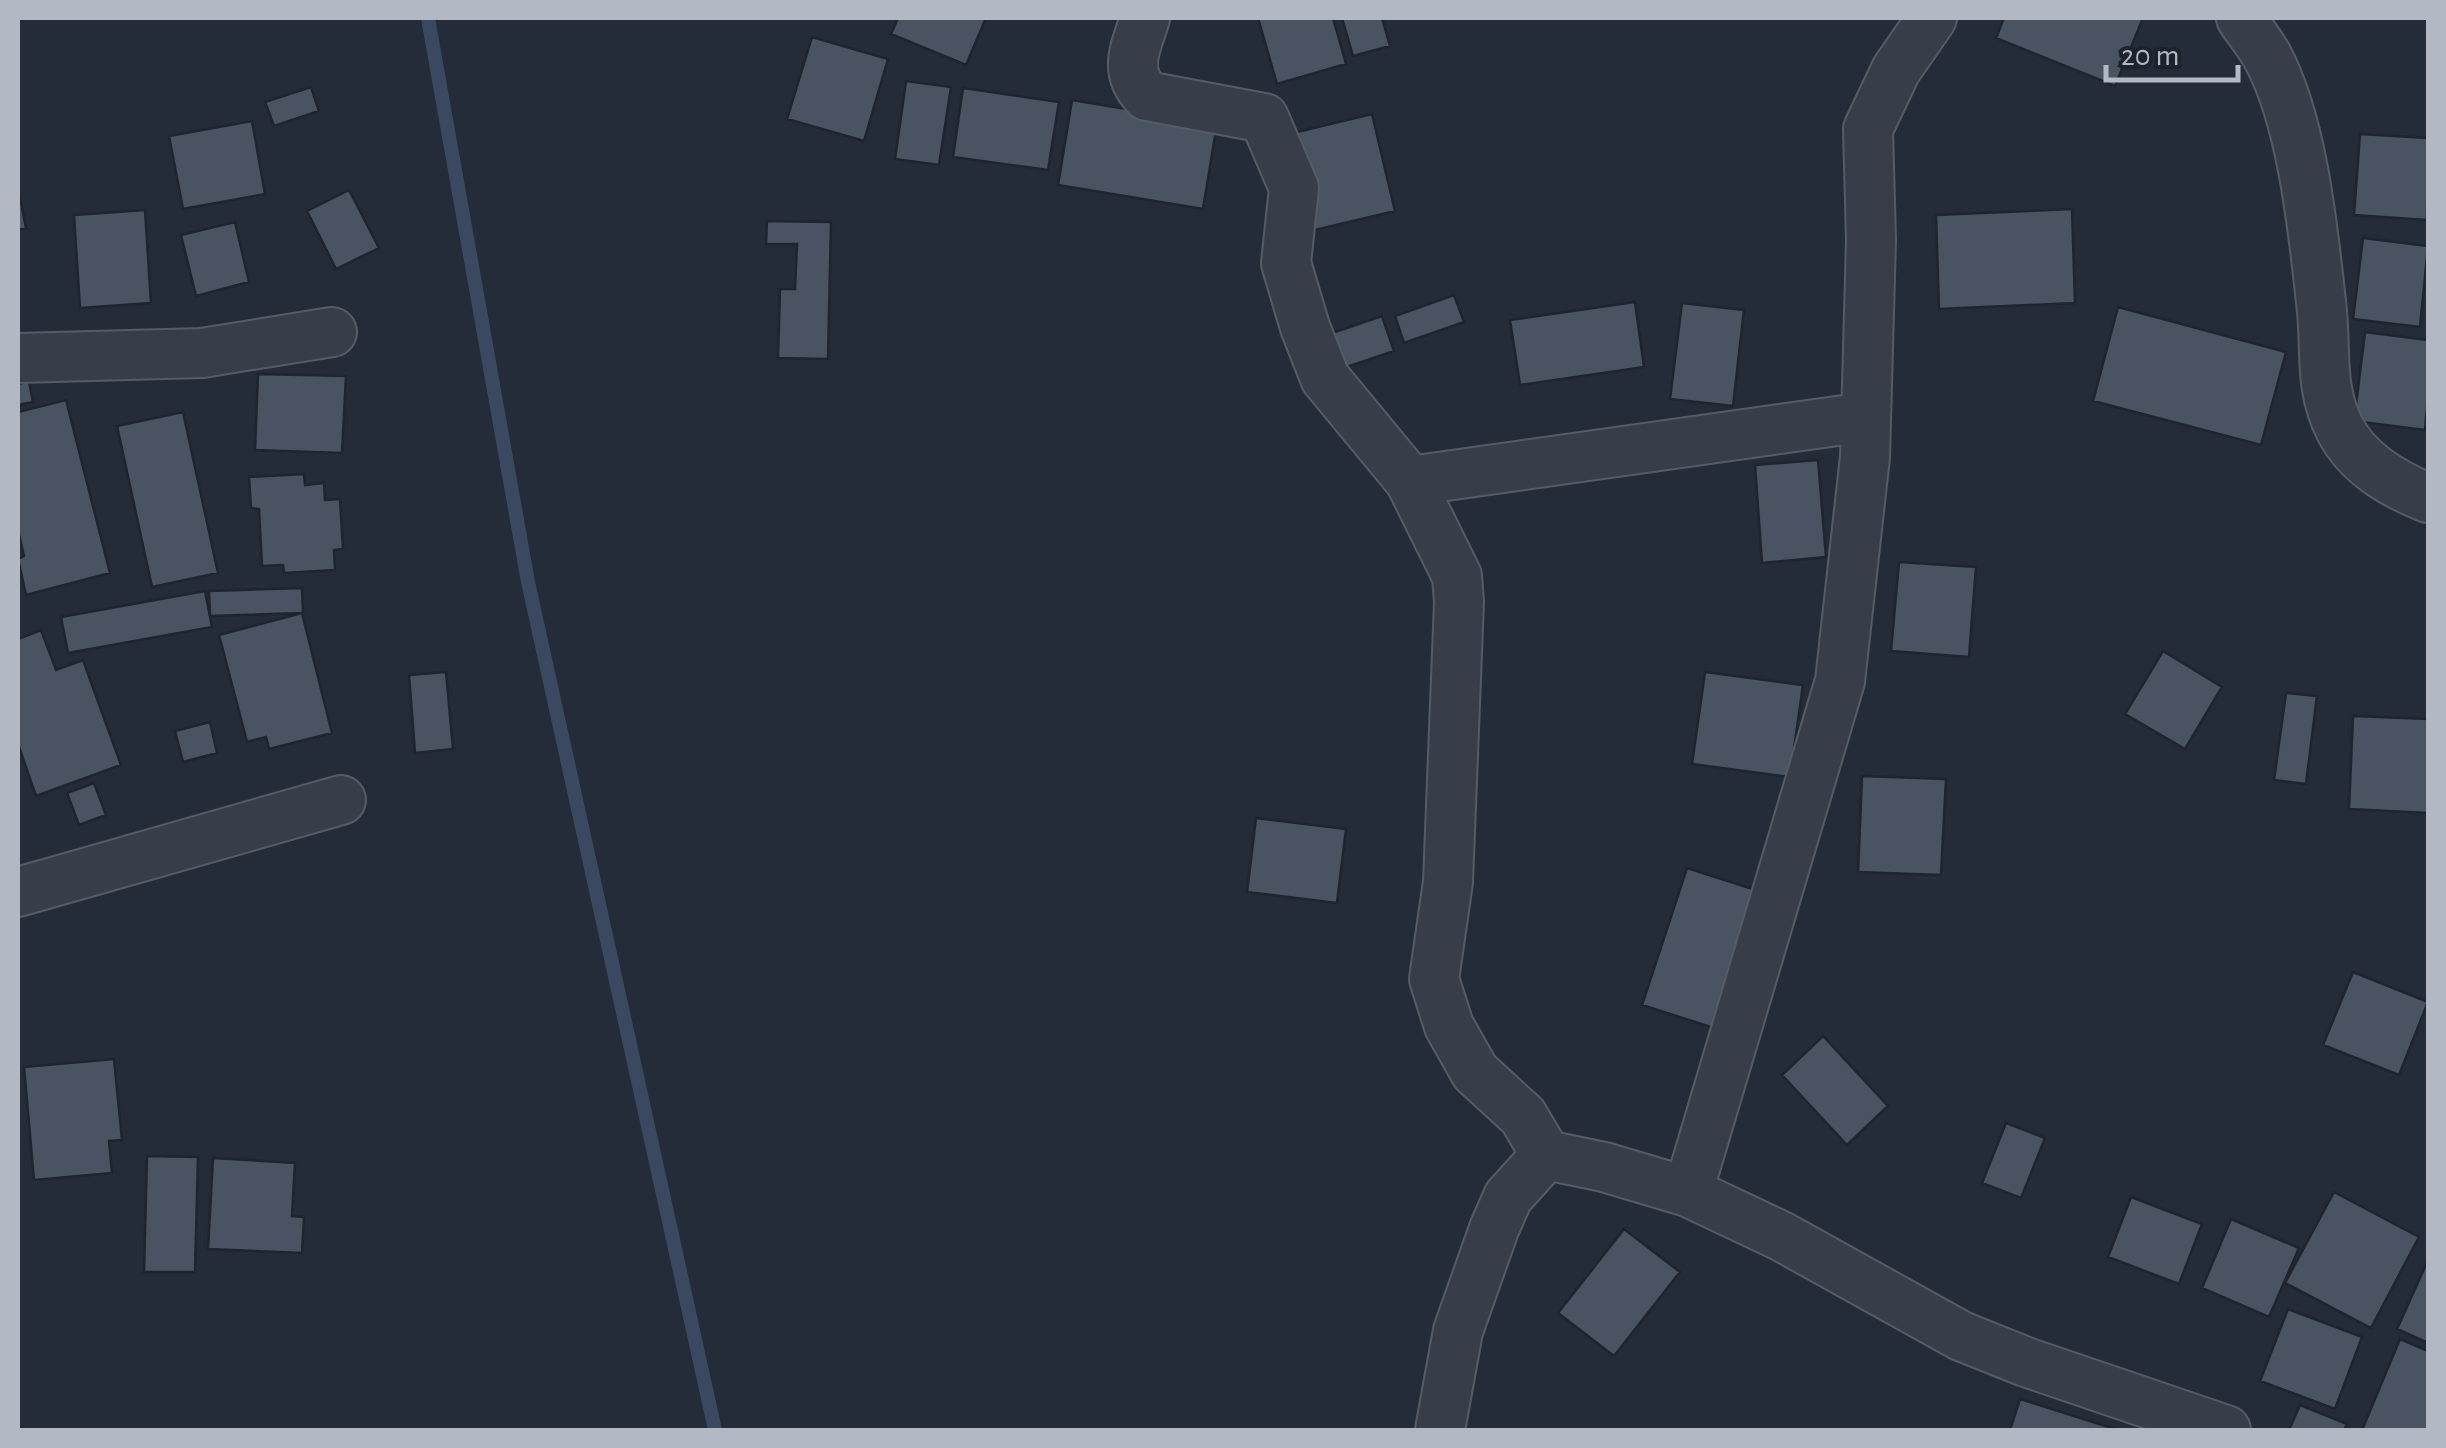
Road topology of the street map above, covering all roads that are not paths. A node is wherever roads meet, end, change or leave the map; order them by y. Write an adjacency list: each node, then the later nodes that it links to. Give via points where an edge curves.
1 (1146, 18): 7 (street, via 1132,63 1136,84 1147,96 1264,118 1294,188 1286,263 1325,378)
2 (1932, 18): 6 (street, via 1896,70 1868,129)
3 (2241, 18): 8 (street, via 2268,57 2290,114 2322,305 2325,393 2362,460)
4 (332, 332): 5 (street, via 202,353)
5 (18, 358)
6 (1866, 417): 7 (street); 12 (street, via 1840,680)
7 (1410, 481): 11 (street, via 1457,576 1459,602 1448,882 1434,979 1449,1026 1476,1072 1524,1116)
8 (2428, 498)
9 (342, 800): 10 (street)
10 (18, 892)
11 (1546, 1155): 12 (street); 13 (street, via 1508,1197 1494,1229 1458,1331)
12 (1688, 1192): 14 (street, via 1961,1336)
13 (1440, 1430)
14 (2226, 1430)

